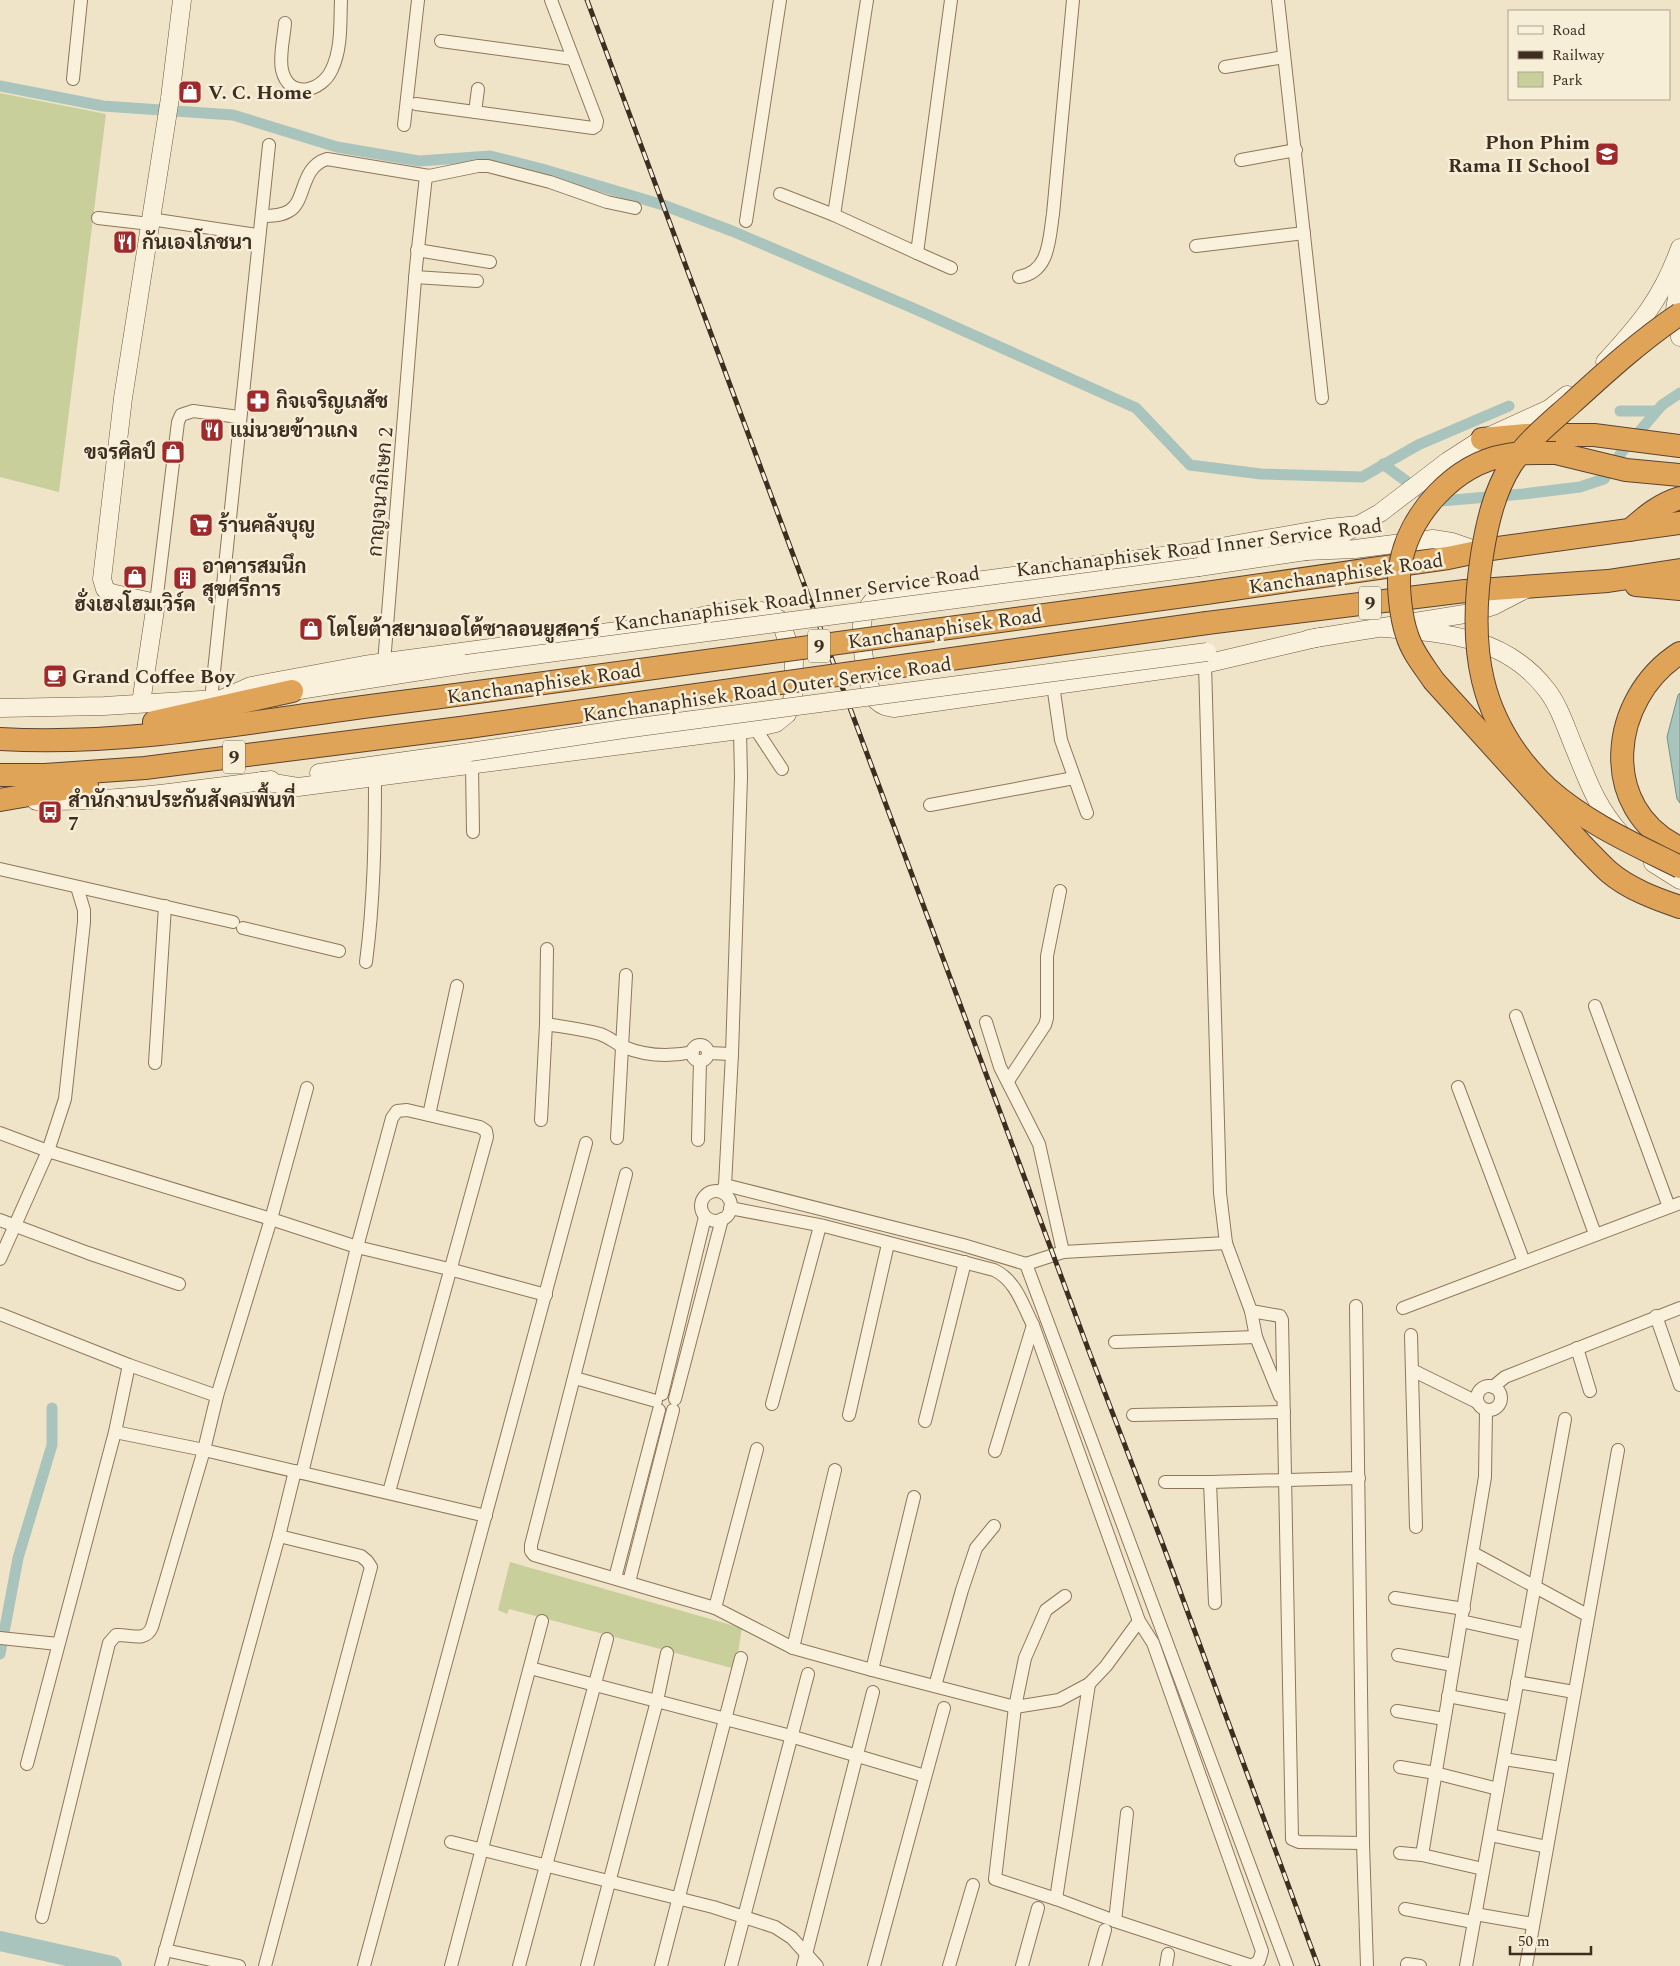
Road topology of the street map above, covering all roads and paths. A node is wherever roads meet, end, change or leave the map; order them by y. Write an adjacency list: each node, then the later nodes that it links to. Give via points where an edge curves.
1 (81, 0): 16 (street)
2 (182, 0): 31 (main road)
3 (342, 0): 11 (street, via 336,59 319,86 300,90 286,78 282,66)
4 (418, 0): 20 (street)
5 (551, 0): 14 (street)
6 (780, 0): 30 (street)
7 (867, 0): 28 (street)
8 (951, 0): 37 (street)
9 (1073, 0): 41 (street, via 1049,242 1042,265 1036,272)
10 (1278, 0): 13 (street)
11 (285, 24)
12 (441, 40): 14 (street)
13 (1284, 57): 15 (street); 22 (street)
14 (573, 58): 19 (street, via 597,121 593,128)
15 (1225, 67)
16 (73, 79)
17 (478, 89): 19 (street)
18 (416, 104): 19 (street)
19 (475, 112)
20 (404, 126)
21 (269, 145): 27 (street)
22 (1296, 150): 23 (street); 32 (street)
23 (1241, 160)
24 (426, 176): 26 (street, via 488,166); 27 (street, via 327,159 307,176 291,211); 36 (street, กาญจนาภิเษก 2)
25 (780, 194): 28 (street)
26 (635, 208)
27 (262, 216): 33 (street)
28 (834, 216): 37 (street)
29 (98, 218): 31 (street)
30 (746, 221)
31 (150, 222): 33 (street); 61 (main road, via 123,398 102,578 105,589 111,593)
32 (1304, 233): 34 (street); 46 (street)
33 (258, 235): 47 (street)
34 (1196, 246)
35 (1680, 248): 48 (main road, via 1665,286 1647,314 1602,366 1549,409)
36 (418, 250): 38 (street); 40 (street, กาญจนาภิเษก 2)
37 (917, 253): 39 (street)
38 (490, 262)
39 (951, 268)
40 (415, 277): 43 (street); 65 (street, กาญจนาภิเษก 2)
41 (1018, 277)
42 (1680, 279): 45 (main road, via 1675,310)
43 (477, 281)
44 (1680, 314): 86 (highway, bridge, via 1605,373 1511,465 1496,495 1486,532 1476,624 1480,673 1489,701 1506,735 1530,768 1557,796 1591,821)
45 (1680, 336)
46 (1322, 398)
47 (239, 418): 61 (street, via 192,411 181,415); 68 (street)
48 (1482, 439): 49 (highway, via 1594,435); 53 (main road)
49 (1680, 446)
50 (1680, 476): 92 (highway, bridge, via 1626,470 1556,453 1506,455 1480,463 1435,497 1413,528 1400,568 1400,592 1407,635 1417,657 1434,681 1610,873 1632,887)
51 (1680, 498): 54 (highway, via 1650,512)
52 (1680, 523): 54 (highway, Kanchanaphisek Road / 9)
53 (1360, 525): 55 (main road); 66 (main road, via 1193,552 916,589 880,597 871,603 863,618 865,666 876,699 883,706 894,708)
54 (1633, 530): 56 (highway, Kanchanaphisek Road / 9)
55 (1306, 551): 56 (main road, Kanchanaphisek Road Inner Service Road, via 1355,549 1433,539); 67 (main road, Kanchanaphisek Road Inner Service Road, bridge, via 466,664)
56 (1478, 551): 73 (highway, Kanchanaphisek Road / 9, bridge, via 1206,593 433,698 142,736)
57 (1680, 570): 58 (highway, Kanchanaphisek Road / 9)
58 (1608, 581): 59 (highway, Kanchanaphisek Road / 9); 60 (highway)
59 (1533, 585): 62 (main road, Kanchanaphisek Road Outer Service Road, via 1493,606 1471,613); 75 (highway, Kanchanaphisek Road / 9, bridge, via 1207,623 468,727)
60 (1680, 589)
61 (156, 603): 69 (main road)
62 (1384, 628): 64 (main road, Kanchanaphisek Road Outer Service Road); 88 (main road, via 1438,632 1472,639 1509,655 1530,671 1547,690 1558,710 1592,793 1610,821 1633,848)
63 (1680, 653): 85 (highway, via 1669,659 1640,693 1626,723 1621,748 1630,798 1648,825 1665,841)
64 (1206, 658): 66 (main road); 74 (main road, Kanchanaphisek Road Outer Service Road, bridge, via 624,729); 127 (street, via 1220,1193)
65 (384, 663): 68 (main road, via 277,680); 71 (main road, via 754,609 768,612 780,620 794,660 793,697 787,714 776,723)
66 (1053, 685): 79 (street, via 1061,740)
67 (292, 691): 68 (main road, Kanchanaphisek Road Inner Service Road); 73 (highway, via 139,725)
68 (218, 699): 69 (main road, Kanchanaphisek Road Inner Service Road)
69 (141, 703): 70 (main road, Kanchanaphisek Road Inner Service Road)
70 (0, 708)
71 (748, 729): 74 (main road); 76 (street); 103 (street, via 741,777)
72 (0, 739): 73 (highway, Kanchanaphisek Road / 9)
73 (42, 741)
74 (471, 758): 78 (main road); 80 (main road, Kanchanaphisek Road Outer Service Road); 84 (street)
75 (163, 766): 77 (highway, Kanchanaphisek Road / 9); 81 (highway, via 120,780)
76 (782, 768)
77 (0, 775)
78 (375, 778): 80 (main road, via 298,787); 95 (street, via 376,839)
79 (1074, 778): 82 (street); 83 (street)
80 (261, 781): 81 (main road, Kanchanaphisek Road Outer Service Road, via 104,800)
81 (0, 801)
82 (930, 805)
83 (1087, 814)
84 (473, 832)
85 (1680, 848)
86 (1680, 867)
87 (0, 869): 89 (street)
88 (1680, 880)
89 (77, 887): 91 (street); 115 (street, via 84,922 65,1099)
90 (1060, 891): 106 (street, via 1047,956 1045,1026)
91 (165, 906): 94 (street); 105 (street)
92 (1680, 907)
93 (547, 949): 101 (street)
94 (340, 951)
95 (366, 962)
96 (626, 975): 102 (street)
97 (457, 986): 109 (street)
98 (1595, 1006): 118 (street)
99 (1516, 1016): 126 (street)
100 (986, 1022): 106 (street, via 995,1055)
101 (546, 1024): 102 (street, via 601,1035); 110 (street)
102 (624, 1046): 104 (street, via 667,1056); 112 (street)
103 (732, 1054): 104 (street); 117 (street)
104 (700, 1055): 113 (street)
105 (155, 1063)
106 (1008, 1081): 130 (street, via 1039,1144)
107 (307, 1088): 121 (street)
108 (1458, 1088): 133 (street)
109 (429, 1115): 129 (street, via 407,1110 397,1111 392,1118); 135 (street, via 480,1127 486,1131 487,1137)
110 (541, 1120)
111 (0, 1133): 115 (street)
112 (617, 1138)
113 (698, 1140)
114 (586, 1143): 137 (street)
115 (48, 1151): 121 (street); 124 (street)
116 (626, 1174): 151 (street)
117 (723, 1188): 119 (street); 120 (street, via 703,1198 701,1205); 134 (street, via 963,1245)
118 (1675, 1205): 126 (street)
119 (730, 1208): 122 (street); 125 (street)
120 (705, 1217): 122 (street); 156 (street)
121 (271, 1219): 129 (street); 155 (street)
122 (722, 1219): 157 (street)
123 (0, 1220): 124 (street)
124 (15, 1226): 131 (street); 136 (street)
125 (820, 1226): 128 (street); 158 (street)
126 (1595, 1234): 133 (street)
127 (1226, 1243): 130 (street); 141 (street)
128 (888, 1244): 132 (street); 161 (street)
129 (357, 1247): 135 (street); 171 (street)
130 (1063, 1252): 134 (street)
131 (0, 1259)
132 (964, 1262): 144 (street, via 1005,1276); 164 (street)
133 (1524, 1262): 139 (street)
134 (1026, 1264): 267 (street)
135 (449, 1269): 137 (street); 176 (street)
136 (179, 1284)
137 (546, 1296): 178 (street)
138 (1356, 1306): 172 (street)
139 (1403, 1308)
140 (1680, 1308): 143 (street)
141 (1251, 1311): 146 (street); 160 (street, via 1280,1316 1282,1320)
142 (0, 1314): 149 (street)
143 (1656, 1316): 148 (street); 152 (street)
144 (1033, 1325): 169 (street); 193 (street)
145 (1411, 1335): 150 (street)
146 (1256, 1338): 147 (street); 160 (street)
147 (1115, 1342)
148 (1577, 1348): 153 (street, via 1505,1377); 154 (street)
149 (129, 1364): 155 (street); 165 (street)
150 (1412, 1370): 159 (street); 180 (street)
151 (574, 1378): 156 (street); 183 (street, via 531,1551 534,1555)
152 (1680, 1385)
153 (1493, 1387): 159 (street, via 1483,1388 1477,1396); 159 (street, via 1501,1394 1500,1403 1494,1409)
154 (1590, 1391)
155 (217, 1396): 167 (street)
156 (659, 1402): 157 (street, via 664,1412); 157 (street, via 668,1393); 183 (street)
157 (674, 1404): 184 (street)
158 (772, 1404)
159 (1481, 1406): 182 (street, via 1486,1466)
160 (1284, 1409): 162 (street); 173 (street)
161 (850, 1415)
162 (1133, 1415)
163 (1566, 1419): 185 (street)
164 (925, 1421)
165 (115, 1432): 167 (street); 197 (street)
166 (757, 1449): 189 (street)
167 (204, 1450): 171 (street); 245 (street, via 149,1634 144,1637 116,1635 109,1643)
168 (1618, 1450): 191 (street)
169 (995, 1451)
170 (835, 1470): 198 (street)
171 (298, 1472): 176 (street); 181 (street)
172 (1359, 1478): 173 (street); 232 (street)
173 (1285, 1480): 175 (street); 232 (street, via 1292,1839 1299,1842)
174 (1166, 1482): 175 (street)
175 (1210, 1482): 188 (street)
176 (388, 1492): 178 (street)
177 (914, 1496): 204 (street)
178 (486, 1516): 255 (street)
179 (994, 1526): 209 (street, via 976,1548)
180 (1416, 1527)
181 (279, 1536): 251 (street); 254 (street, via 361,1556 371,1567)
182 (1473, 1553): 185 (street); 190 (street)
183 (615, 1578): 184 (street)
184 (629, 1582): 189 (street)
185 (1534, 1586): 191 (street); 194 (street)
186 (1065, 1596): 214 (street, via 1046,1610 1035,1633 1025,1658)
187 (1396, 1598): 190 (street)
188 (1215, 1603)
189 (714, 1608): 198 (street)
190 (1462, 1615): 194 (street); 202 (street)
191 (1587, 1615): 211 (street)
192 (542, 1621): 203 (street)
193 (1139, 1621): 207 (street, via 1106,1666); 249 (street, via 1153,1642 1262,1951 1259,1961 1252,1966)
194 (1525, 1635): 206 (street)
195 (0, 1638): 197 (street)
196 (607, 1639): 208 (street)
197 (58, 1644): 223 (street)
198 (793, 1648): 204 (street)
199 (667, 1653): 213 (street)
200 (1398, 1655): 202 (street)
201 (741, 1658): 218 (street)
202 (1453, 1665): 212 (street)
203 (530, 1668): 208 (street); 234 (street)
204 (872, 1670): 209 (street)
205 (808, 1674): 220 (street)
206 (1517, 1682): 211 (street); 216 (street)
207 (1088, 1684): 214 (street, via 1059,1700); 242 (street)
208 (594, 1685): 213 (street); 237 (street)
209 (935, 1686): 214 (street)
210 (873, 1692): 221 (street)
211 (1574, 1692): 225 (street)
212 (1448, 1696): 216 (street); 219 (street)
213 (657, 1701): 218 (street); 239 (street)
214 (1015, 1707): 242 (street, via 995,1880)
215 (944, 1708): 227 (street)
216 (1512, 1708): 222 (street)
217 (1398, 1711): 219 (street)
218 (725, 1719): 220 (street); 241 (street)
219 (1444, 1719): 226 (street)
220 (790, 1736): 221 (street); 246 (street)
221 (858, 1756): 227 (street); 250 (street)
222 (1504, 1759): 225 (street); 228 (street)
223 (27, 1764)
224 (1400, 1767): 226 (street)
225 (1561, 1768): 233 (street)
226 (1435, 1773): 228 (street); 236 (street)
227 (925, 1776): 263 (street)
228 (1498, 1789): 230 (street)
229 (1127, 1813): 249 (street)
230 (1490, 1835): 233 (street); 238 (street)
231 (451, 1842): 234 (street)
232 (1364, 1843): 268 (street)
233 (1547, 1847): 248 (street)
234 (482, 1848): 237 (street); 256 (street)
235 (1400, 1853): 236 (street)
236 (1422, 1855): 238 (street)
237 (546, 1866): 239 (street); 257 (street)
238 (1483, 1869): 247 (street)
239 (609, 1882): 241 (street); 258 (street)
240 (973, 1884): 264 (street)
241 (680, 1899): 246 (street); 259 (street)
242 (1056, 1899): 249 (street)
243 (1038, 1908): 265 (street)
244 (1406, 1909): 247 (street)
245 (42, 1917)
246 (744, 1918): 250 (street, via 775,1927); 260 (street)
247 (1474, 1918): 248 (street); 270 (street)
248 (1534, 1924): 271 (street)
249 (1110, 1926): 266 (street)
250 (806, 1953): 261 (street); 262 (street)
251 (163, 1959): 253 (street)
252 (1407, 1964): 269 (street)
253 (239, 1966)
254 (265, 1966)
255 (364, 1966)
256 (451, 1966)
257 (519, 1966)
258 (587, 1966)
259 (661, 1966)
260 (731, 1966)
261 (802, 1966)
262 (817, 1966)
263 (874, 1966)
264 (949, 1966)
265 (1022, 1966)
266 (1095, 1966)
267 (1287, 1966)
268 (1367, 1966)
269 (1420, 1966)
270 (1466, 1966)
271 (1526, 1966)

